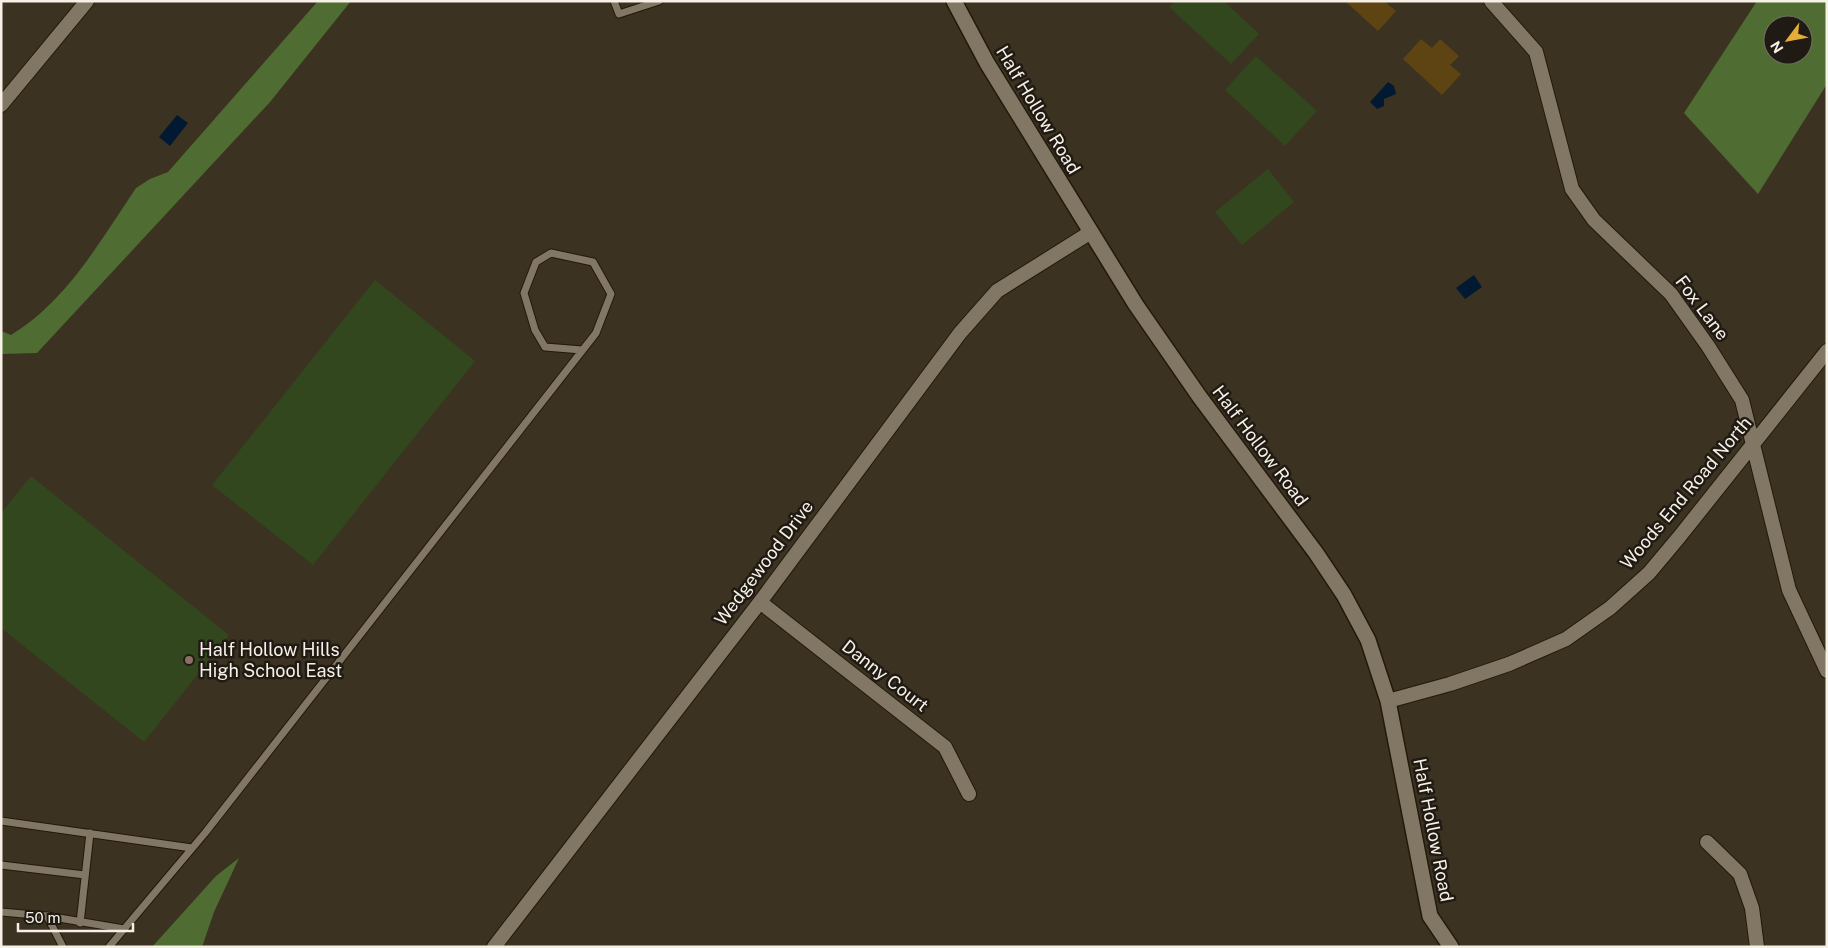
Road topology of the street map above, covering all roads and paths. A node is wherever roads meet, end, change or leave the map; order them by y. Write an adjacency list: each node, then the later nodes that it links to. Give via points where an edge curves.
1 (87, 1): 6 (street)
2 (614, 1): 3 (lane, via 619,14)
3 (659, 1)
4 (954, 1): 7 (street, Half Hollow Road, via 987,64)
5 (1491, 1): 10 (street, Fox Lane, via 1536,52 1572,188 1594,220 1672,294 1742,400)
6 (1, 105)
7 (1091, 232): 11 (street, Wedgewood Drive, via 997,291 960,333); 13 (street, Half Hollow Road, via 1136,305 1199,396 1344,595 1368,640)
8 (582, 350): 8 (lane, via 596,333 611,294 593,262 551,253 536,262 524,293 535,330 546,347); 18 (lane)
9 (1827, 351): 10 (street, Woods End Road North)
10 (1754, 443): 12 (street, Fox Lane, via 1789,590); 13 (street, Woods End Road North, via 1649,572 1566,639 1509,664)
11 (760, 602): 14 (street, Danny Court, via 945,747); 27 (street, Wedgewood Drive)
12 (1827, 671)
13 (1388, 701): 28 (street, Half Hollow Road, via 1430,916)
14 (969, 794)
15 (1, 821): 16 (lane)
16 (90, 833): 18 (lane); 20 (lane)
17 (1707, 842): 29 (street, via 1740,874 1752,908)
18 (192, 848): 24 (lane)
19 (1, 865): 20 (lane)
20 (85, 875): 23 (lane)
21 (1, 912): 22 (lane)
22 (47, 916): 23 (lane); 25 (lane)
23 (80, 922): 24 (lane)
24 (124, 929): 26 (lane)
25 (63, 947)
26 (109, 947)
27 (494, 947)
28 (1451, 947)
29 (1757, 947)

